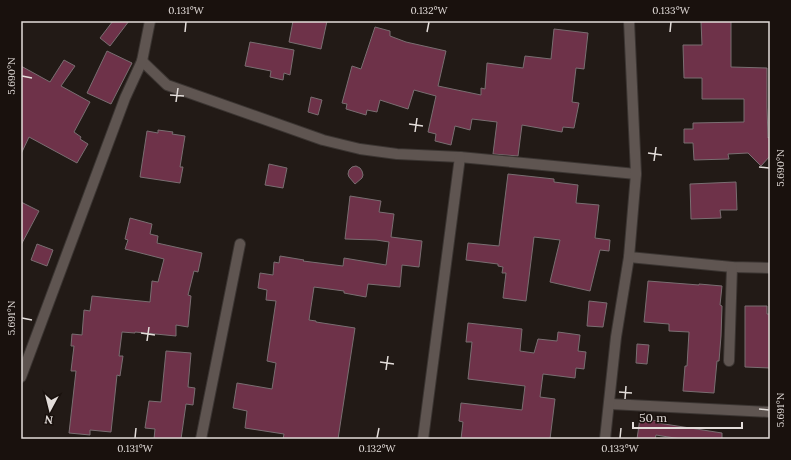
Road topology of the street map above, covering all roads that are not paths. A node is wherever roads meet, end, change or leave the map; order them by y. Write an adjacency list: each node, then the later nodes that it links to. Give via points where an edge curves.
1 (150, 21): 3 (street)
2 (629, 21): 5 (street)
3 (142, 61): 4 (street, via 168,85 323,140 390,153); 10 (street, via 125,98)
4 (460, 158): 5 (street); 16 (street)
5 (636, 174): 7 (street)
6 (240, 244): 15 (street)
7 (630, 257): 8 (street); 13 (street, via 616,337)
8 (732, 267): 9 (street); 11 (street)
9 (770, 268)
10 (24, 361): 12 (street)
11 (729, 361)
12 (21, 377)
13 (610, 404): 14 (street); 17 (street)
14 (770, 412)
15 (200, 439)
16 (423, 439)
17 (605, 439)

